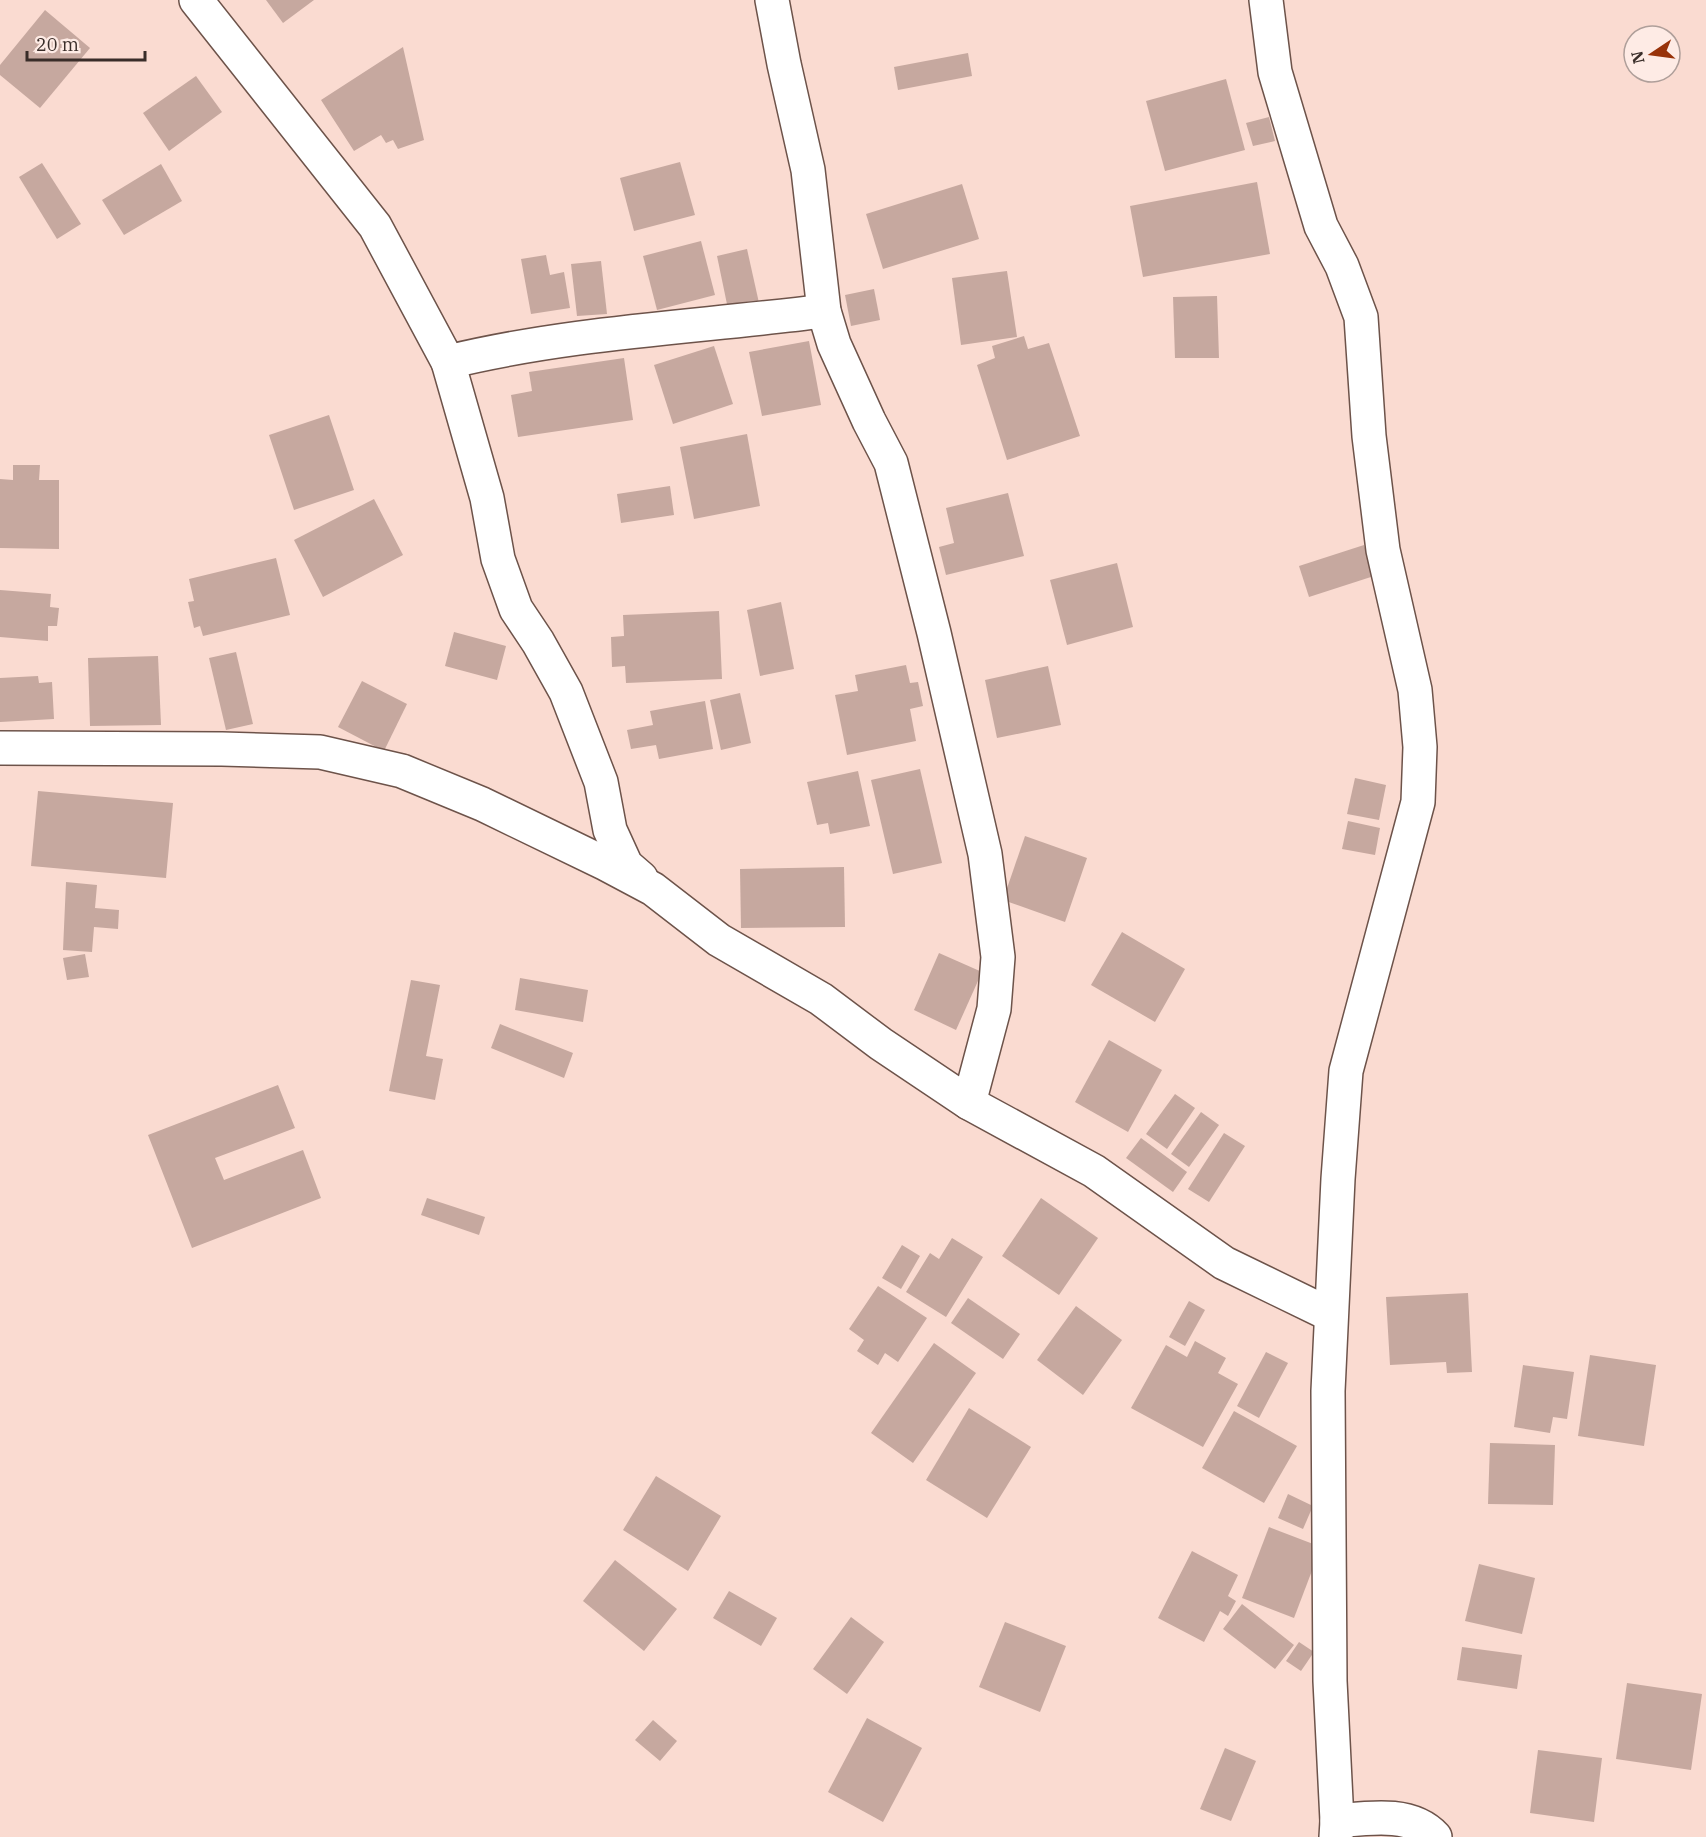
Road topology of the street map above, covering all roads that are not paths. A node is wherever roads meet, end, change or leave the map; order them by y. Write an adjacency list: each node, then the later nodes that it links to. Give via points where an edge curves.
1 (196, 0): 5 (street, via 375,226)
2 (772, 0): 4 (street, via 808,170)
3 (1266, 0): 9 (street, via 1275,72 1321,226 1342,266 1361,317 1369,436 1383,550 1415,690 1420,747 1418,802 1346,1071)
4 (824, 311): 5 (street, via 625,332 489,352); 8 (street, via 834,344 891,463 985,854 998,957 994,1009)
5 (448, 362): 7 (street, via 487,498 498,559 516,609 566,692 600,782 610,830 626,865)
6 (0, 748): 7 (street, via 320,752 402,771 482,804)
7 (653, 889): 8 (street, via 719,940 820,999)
8 (969, 1103): 9 (street, via 1094,1171 1224,1263)
9 (1331, 1315): 10 (street, via 1330,1681)
10 (1337, 1829): 11 (street, via 1389,1816 1427,1828)
11 (1435, 1837)

